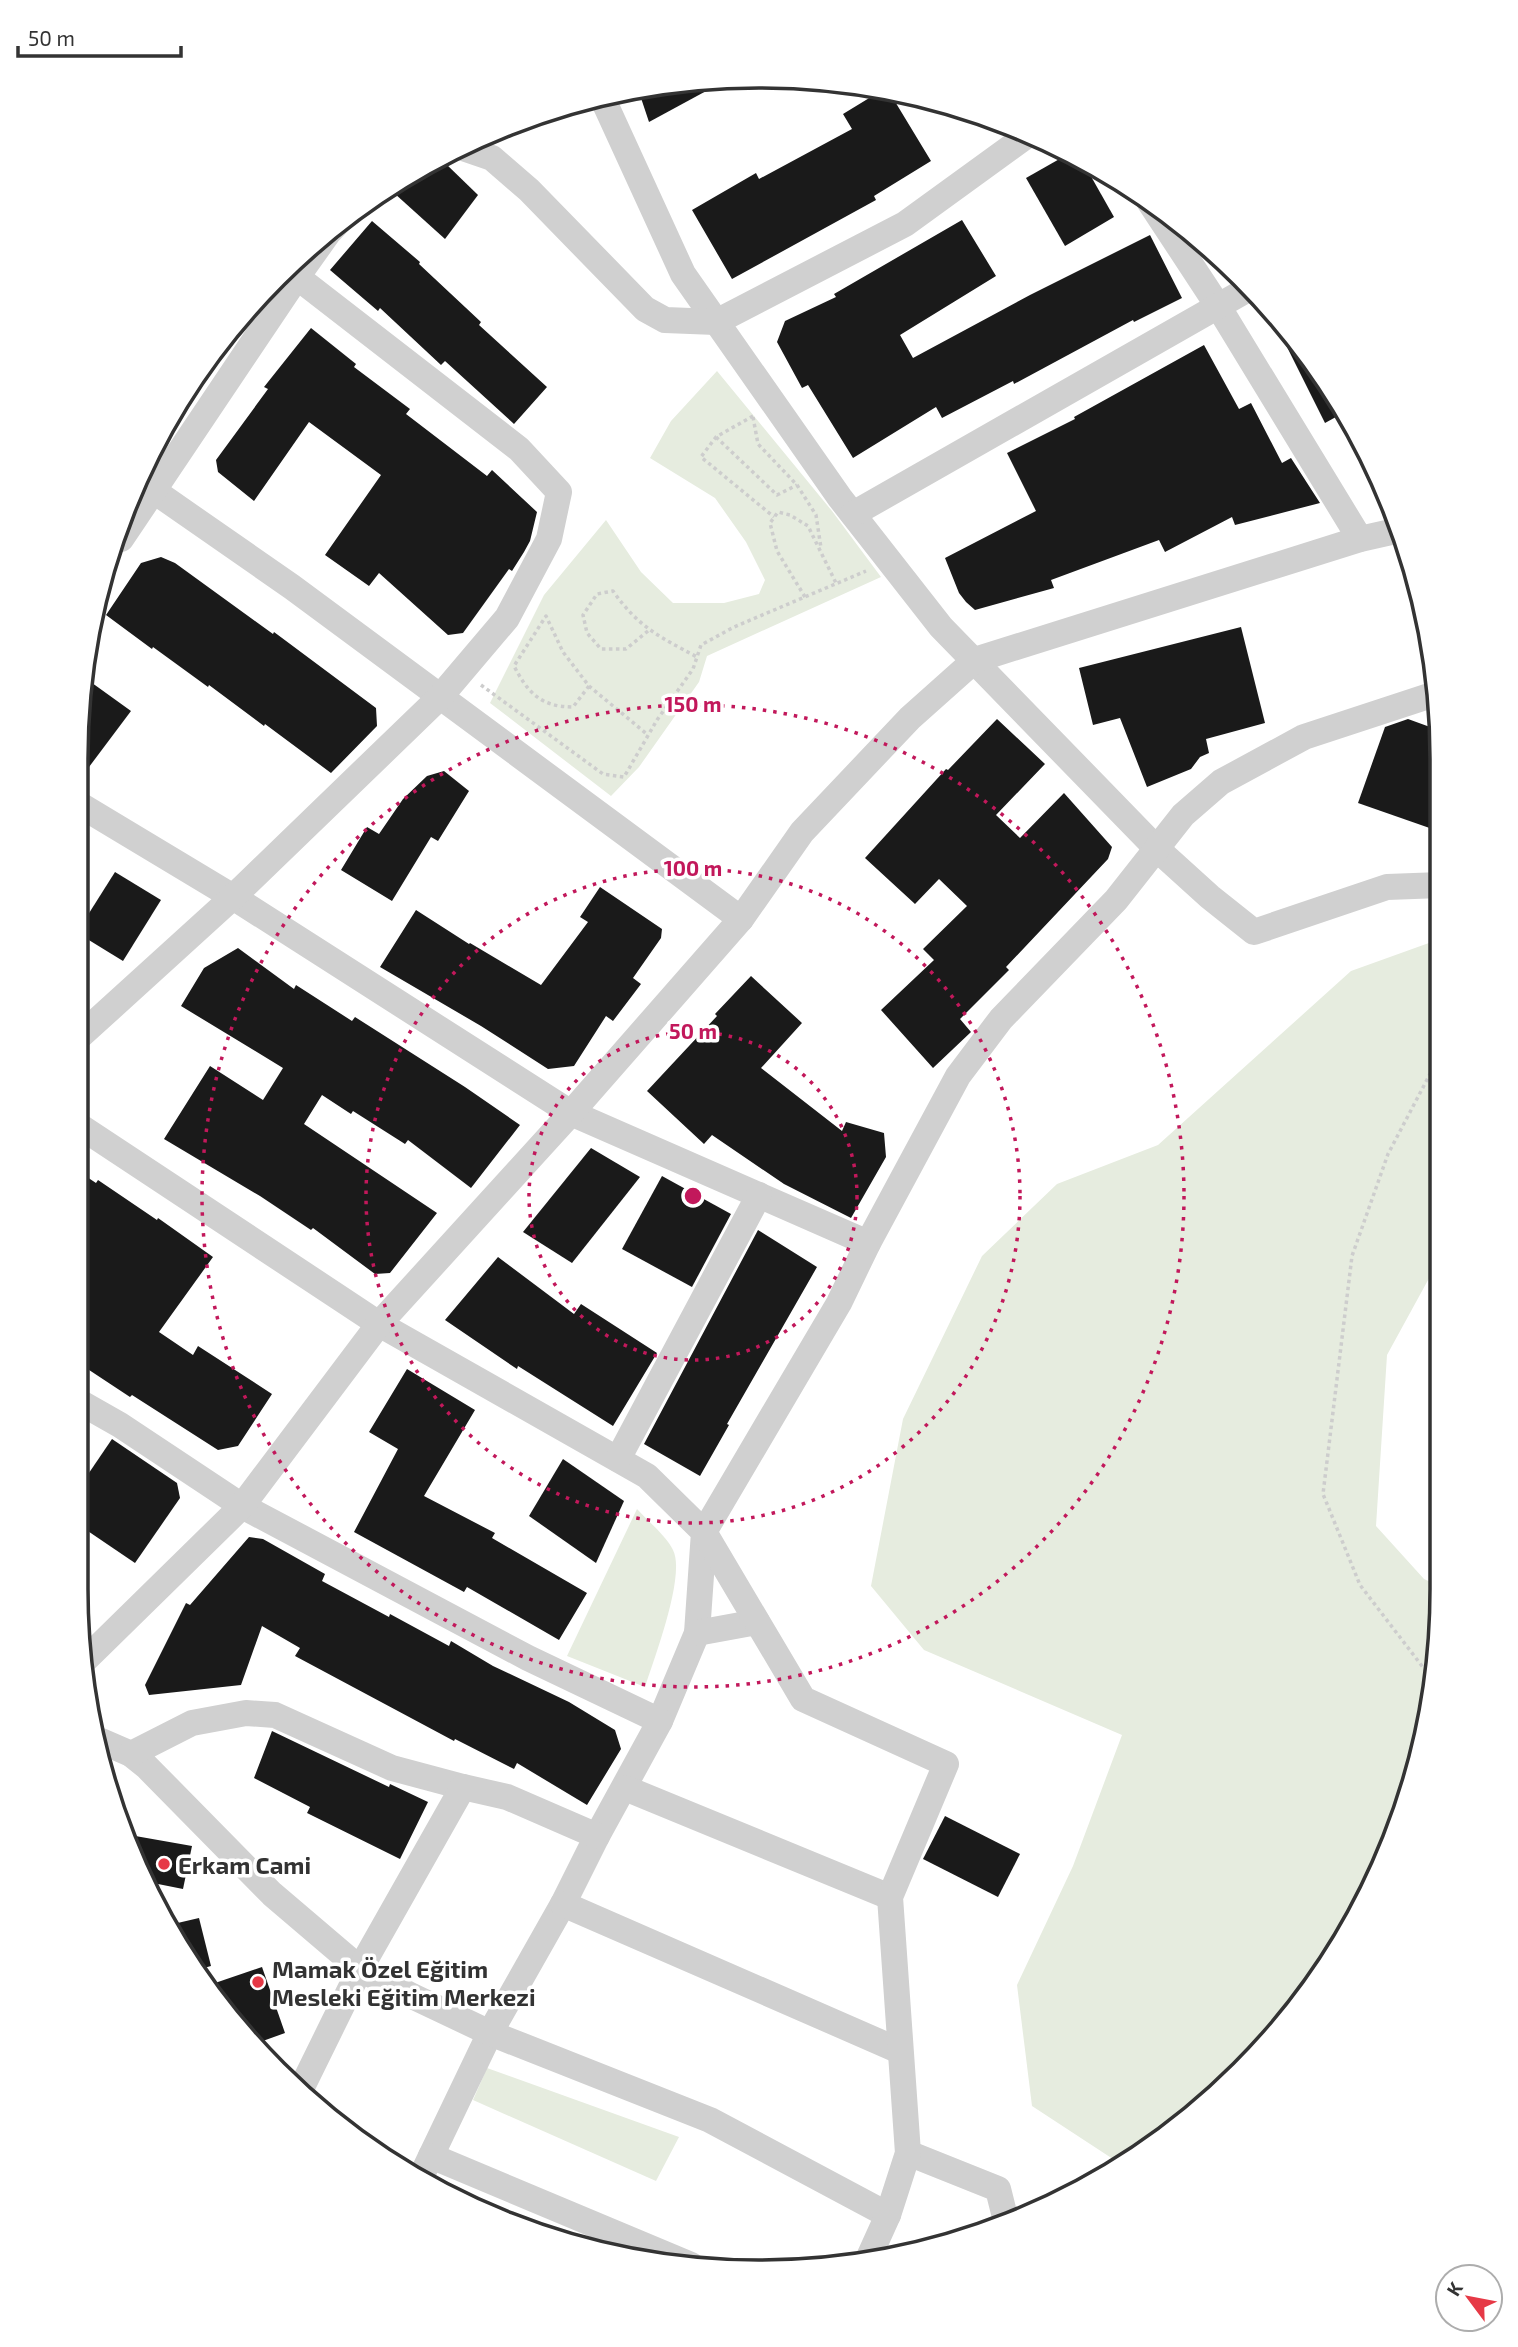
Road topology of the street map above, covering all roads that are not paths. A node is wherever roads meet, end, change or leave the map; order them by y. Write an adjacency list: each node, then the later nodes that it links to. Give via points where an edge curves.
1 (606, 105): 9 (street, via 682,274)
2 (1020, 141): 9 (street, via 905,224)
3 (474, 152): 9 (street, via 492,158 530,190 645,309 665,320)
4 (1164, 223): 8 (street)
5 (308, 261): 6 (street)
6 (297, 277): 10 (street); 16 (street, via 519,449 559,492 549,540 507,618)
7 (1242, 293): 8 (street)
8 (1219, 306): 12 (street); 14 (street)
9 (716, 322): 12 (street, via 764,411)
10 (148, 483)
11 (146, 485): 16 (street)
12 (853, 514): 15 (street, via 941,627)
13 (1391, 532): 14 (street)
14 (1360, 539): 15 (street)
15 (975, 660): 19 (street); 24 (street, via 910,718 802,832)
16 (440, 697): 23 (street); 24 (street)
17 (1427, 697): 19 (street, via 1304,737 1222,782 1183,815)
18 (88, 810): 23 (street)
19 (1157, 849): 22 (street, via 1254,932); 29 (street, via 1116,900 1001,1019 958,1076)
20 (1430, 870): 22 (street)
21 (1430, 885): 22 (street)
22 (1387, 887)
23 (233, 897): 25 (street); 26 (street)
24 (741, 919): 26 (street)
25 (88, 1029)
26 (571, 1113): 28 (street); 30 (street)
27 (88, 1132): 30 (street)
28 (759, 1195): 29 (street); 32 (street)
29 (868, 1243): 34 (street, via 839,1303)
30 (379, 1324): 32 (street); 33 (street)
31 (88, 1407): 33 (street)
32 (618, 1459): 34 (street, via 647,1476)
33 (242, 1506): 37 (street); 38 (street, via 528,1658)
34 (704, 1532): 35 (street); 36 (street)
35 (757, 1622): 36 (street); 44 (street, via 803,1699 946,1764)
36 (697, 1633): 38 (street)
37 (91, 1654)
38 (660, 1721): 42 (street)
39 (106, 1743): 40 (street)
40 (131, 1754): 41 (street, via 192,1723 246,1713 275,1715 392,1768); 46 (street, via 272,1894)
41 (463, 1787): 43 (street, via 507,1797); 46 (street)
42 (625, 1788): 43 (street); 44 (street)
43 (597, 1836): 45 (street)
44 (890, 1897): 48 (street)
45 (563, 1904): 47 (street); 48 (street)
46 (360, 1969): 47 (street); 49 (street)
47 (490, 2033): 51 (street); 54 (street, via 710,2120)
48 (901, 2051): 50 (street)
49 (304, 2082)
50 (908, 2153): 53 (street, via 998,2189); 54 (street)
51 (430, 2156): 52 (street); 56 (street)
52 (424, 2170)
53 (1004, 2213)
54 (888, 2215): 55 (street)
55 (872, 2250)
56 (661, 2252)

